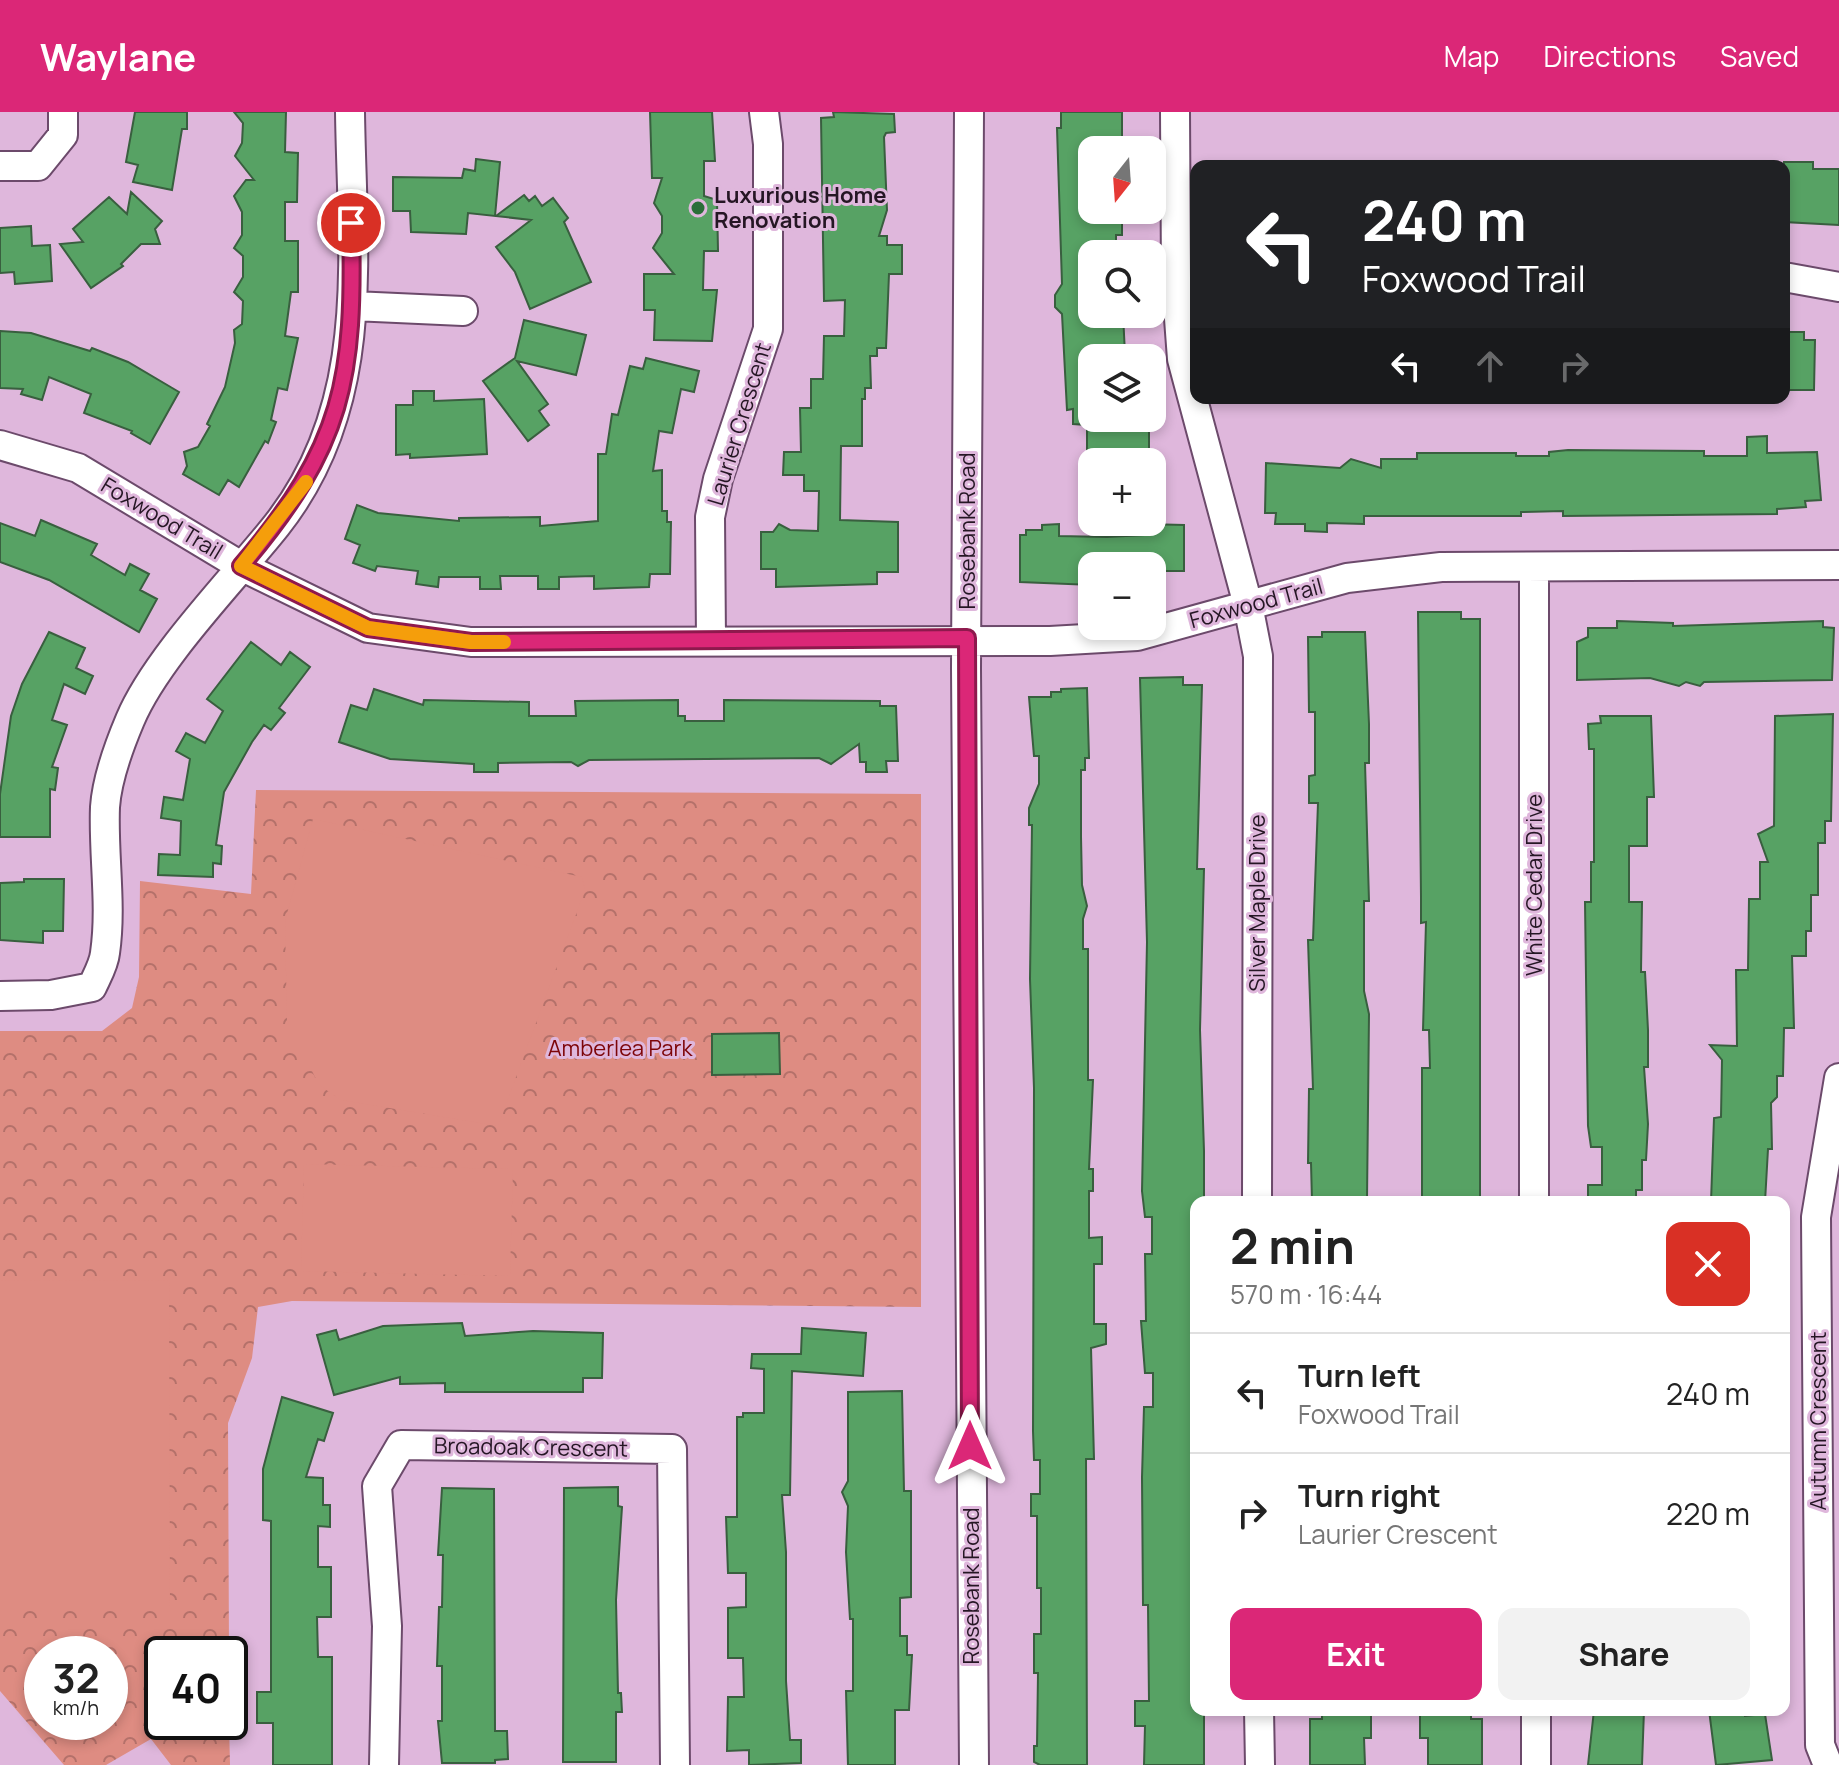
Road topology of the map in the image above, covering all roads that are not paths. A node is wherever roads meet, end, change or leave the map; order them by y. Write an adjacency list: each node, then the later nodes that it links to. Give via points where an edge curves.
1 (63, 112): 6 (street, via 63,135 38,166)
2 (350, 112): 10 (street)
3 (764, 112): 20 (street, Laurier Crescent, via 768,329 710,517)
4 (969, 112): 19 (street, Rosebank Road)
5 (1175, 112): 7 (street)
6 (0, 166)
7 (1186, 278): 12 (street, via 1182,359)
8 (1790, 278): 9 (street)
9 (1839, 287)
10 (353, 306): 11 (street); 16 (street, via 345,380 327,441 304,486)
11 (463, 311)
12 (1190, 389)
13 (1194, 404): 18 (street)
14 (0, 445): 16 (street, Foxwood Trail, via 78,468)
15 (1839, 565): 17 (street, Foxwood Trail)
16 (241, 566): 20 (street, Foxwood Trail, via 368,628 471,642); 21 (street, via 164,664 131,716 105,803 105,955 92,987)
17 (1534, 568): 18 (street, Foxwood Trail, via 1441,567 1347,578); 24 (street, White Cedar Drive)
18 (1248, 605): 19 (street, Foxwood Trail, via 1137,636); 23 (street, Silver Maple Drive, via 1258,656)
19 (967, 638): 20 (street, Foxwood Trail); 29 (street, Rosebank Road)
20 (711, 640)
21 (0, 996)
22 (1839, 1078): 32 (street, Autumn Crescent, via 1816,1217 1820,1745)
23 (1257, 1196)
24 (1534, 1196)
25 (1259, 1716): 30 (street)
26 (1536, 1716): 31 (street)
27 (384, 1765): 28 (street, Broadoak Crescent, via 387,1626 377,1486 401,1445 672,1449)
28 (675, 1765)
29 (974, 1765)
30 (1260, 1765)
31 (1536, 1765)
32 (1828, 1765)

